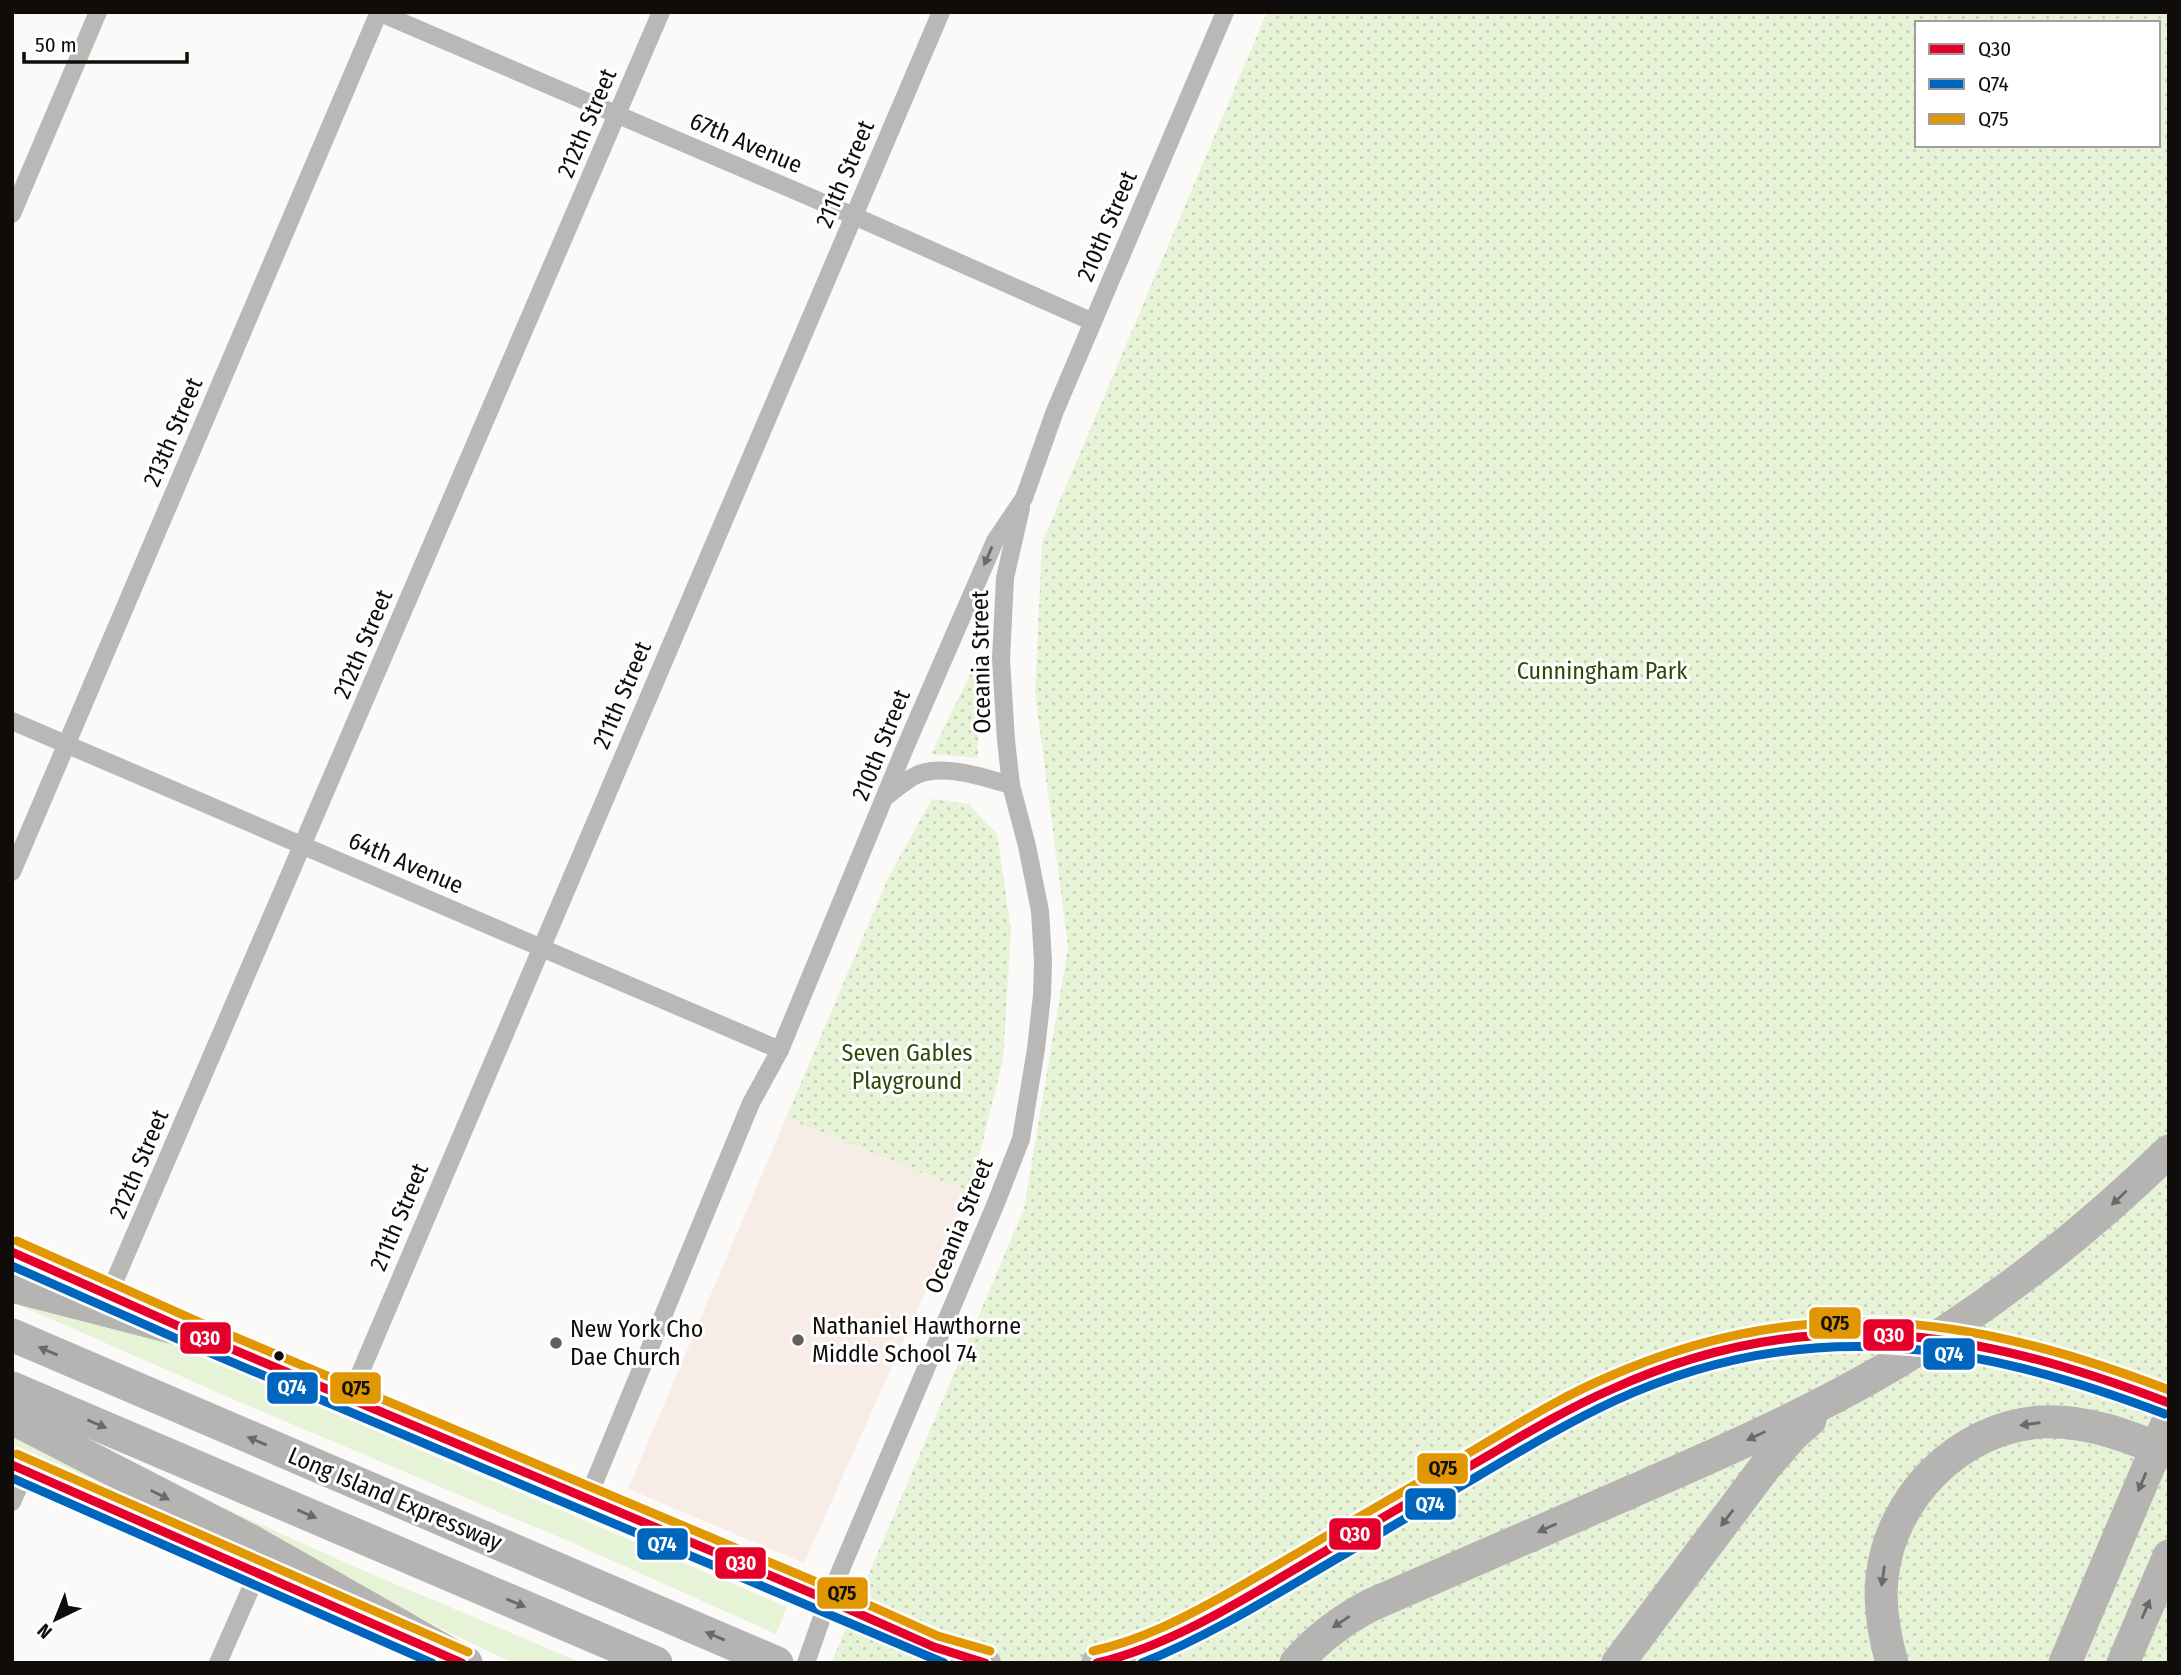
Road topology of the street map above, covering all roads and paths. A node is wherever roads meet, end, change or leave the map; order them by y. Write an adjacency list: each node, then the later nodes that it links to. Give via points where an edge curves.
1 (99, 12): 7 (street)
2 (379, 12): 6 (street, 67th Avenue); 12 (street, 213th Street)
3 (661, 12): 6 (street, 212th Street)
4 (941, 12): 8 (street, 211th Street)
5 (1225, 12): 9 (street, 210th Street)
6 (617, 115): 8 (street, 67th Avenue); 15 (street, 212th Street)
7 (12, 214)
8 (854, 216): 9 (street, 67th Avenue); 17 (street, 211th Street)
9 (1093, 323): 10 (street, 210th Street)
10 (1024, 498): 13 (street, Oceania Street, via 1005,578 1001,659); 14 (street, 210th Street, one-way to 14, via 995,541)
11 (12, 722): 12 (street, 64th Avenue)
12 (66, 745): 15 (street, 64th Avenue); 16 (street, 213th Street)
13 (1011, 785): 14 (street, via 959,772 921,773); 37 (street, Oceania Street, via 1040,911 1043,961 1036,1049 1021,1139)
14 (886, 797): 18 (street, 210th Street)
15 (303, 845): 17 (street, 64th Avenue); 22 (street, 212th Street)
16 (12, 872)
17 (541, 947): 18 (street, 64th Avenue); 27 (street, 211th Street)
18 (780, 1050): 33 (street, 210th Street, via 751,1103)
19 (2169, 1151): 25 (highway, one-way to 25, via 2076,1237 2009,1288)
20 (12, 1252): 22 (main road)
21 (12, 1286): 23 (highway)
22 (109, 1294): 23 (main road)
23 (194, 1333): 27 (main road)
24 (12, 1335): 41 (highway, Long Island Expressway, one-way to 24)
25 (1860, 1384): 45 (highway, one-way to 45, via 1723,1451 1371,1605 1337,1624); 46 (highway, one-way to 46, via 1807,1422 1779,1450)
26 (12, 1388): 40 (highway, Long Island Expressway, one-way to 40)
27 (349, 1399): 33 (main road)
28 (2169, 1403): 44 (main road, via 2026,1356 1907,1335 1792,1338 1720,1351 1599,1395 1188,1629)
29 (12, 1418): 39 (highway, one-way to 39, via 253,1542)
30 (2169, 1419): 48 (highway, one-way to 48)
31 (2169, 1453): 47 (highway, one-way to 47, via 2098,1427 2059,1422 1996,1432 1958,1452 1913,1496 1886,1555 1882,1620)
32 (19, 1468): 34 (street); 36 (main road)
33 (587, 1500): 37 (main road)
34 (12, 1502)
35 (2169, 1556): 49 (highway, one-way to 35)
36 (258, 1572): 38 (street); 39 (main road)
37 (828, 1600): 42 (street, Oceania Street); 43 (main road, via 934,1647)
38 (218, 1663)
39 (465, 1663)
40 (656, 1663)
41 (777, 1663)
42 (806, 1663)
43 (986, 1663)
44 (1096, 1663)
45 (1296, 1663)
46 (1618, 1663)
47 (1892, 1663)
48 (2065, 1663)
49 (2123, 1663)

